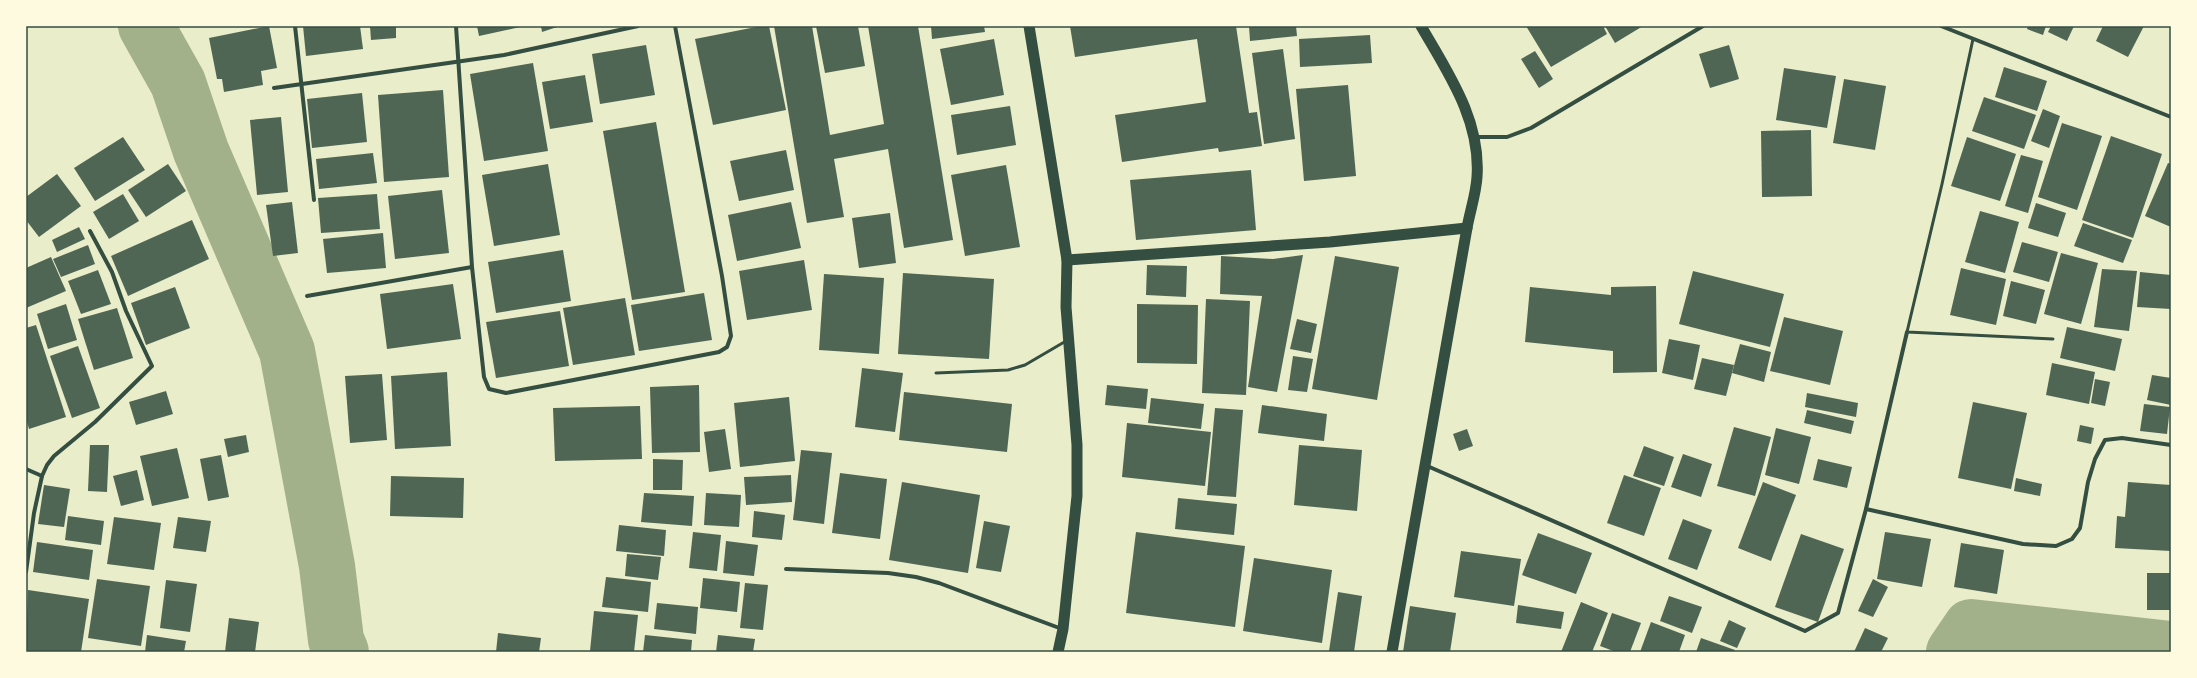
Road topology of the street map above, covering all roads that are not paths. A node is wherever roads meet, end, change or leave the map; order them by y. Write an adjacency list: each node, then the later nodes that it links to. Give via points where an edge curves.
1 (295, 26): 11 (street)
2 (456, 26): 10 (street)
3 (638, 26): 10 (street, via 504,55)
4 (675, 26): 19 (street, via 722,276 731,336 727,347 718,352 514,391 494,392 489,389 484,377)
5 (1029, 26): 18 (highway)
6 (1421, 26): 14 (highway, via 1460,94)
7 (1703, 26): 14 (street, via 1531,128 1507,138)
8 (1940, 26): 9 (street)
9 (1973, 39): 13 (street); 21 (lane)
10 (458, 61): 11 (street); 19 (street)
11 (301, 84): 12 (street); 15 (street)
12 (274, 88)
13 (2171, 117)
14 (1476, 137): 16 (highway, via 1477,178)
15 (314, 200)
16 (1467, 228): 18 (highway, via 1330,242); 26 (highway)
17 (90, 231): 28 (street, via 112,272 126,311 152,366 95,422 54,456)
18 (1067, 260): 22 (highway, via 1066,307)
19 (472, 267): 20 (street)
20 (307, 296)
21 (1907, 332): 23 (lane); 29 (street)
22 (1070, 339): 24 (lane, via 1025,365 1008,370); 32 (highway, via 1077,445 1077,496)
23 (2053, 339)
24 (936, 373)
25 (2171, 445): 29 (street, via 2122,438 2106,440 2095,459 2088,482 2080,528 2072,539 2056,546 2023,544)
26 (1424, 465): 29 (street, via 1805,631 1838,613); 34 (highway)
27 (26, 470): 28 (street)
28 (42, 476): 31 (street)
29 (1866, 509)
30 (786, 569): 32 (street, via 888,573 916,577 939,583)
31 (26, 572)
32 (1062, 629): 33 (highway)
33 (1058, 652)
34 (1392, 652)

